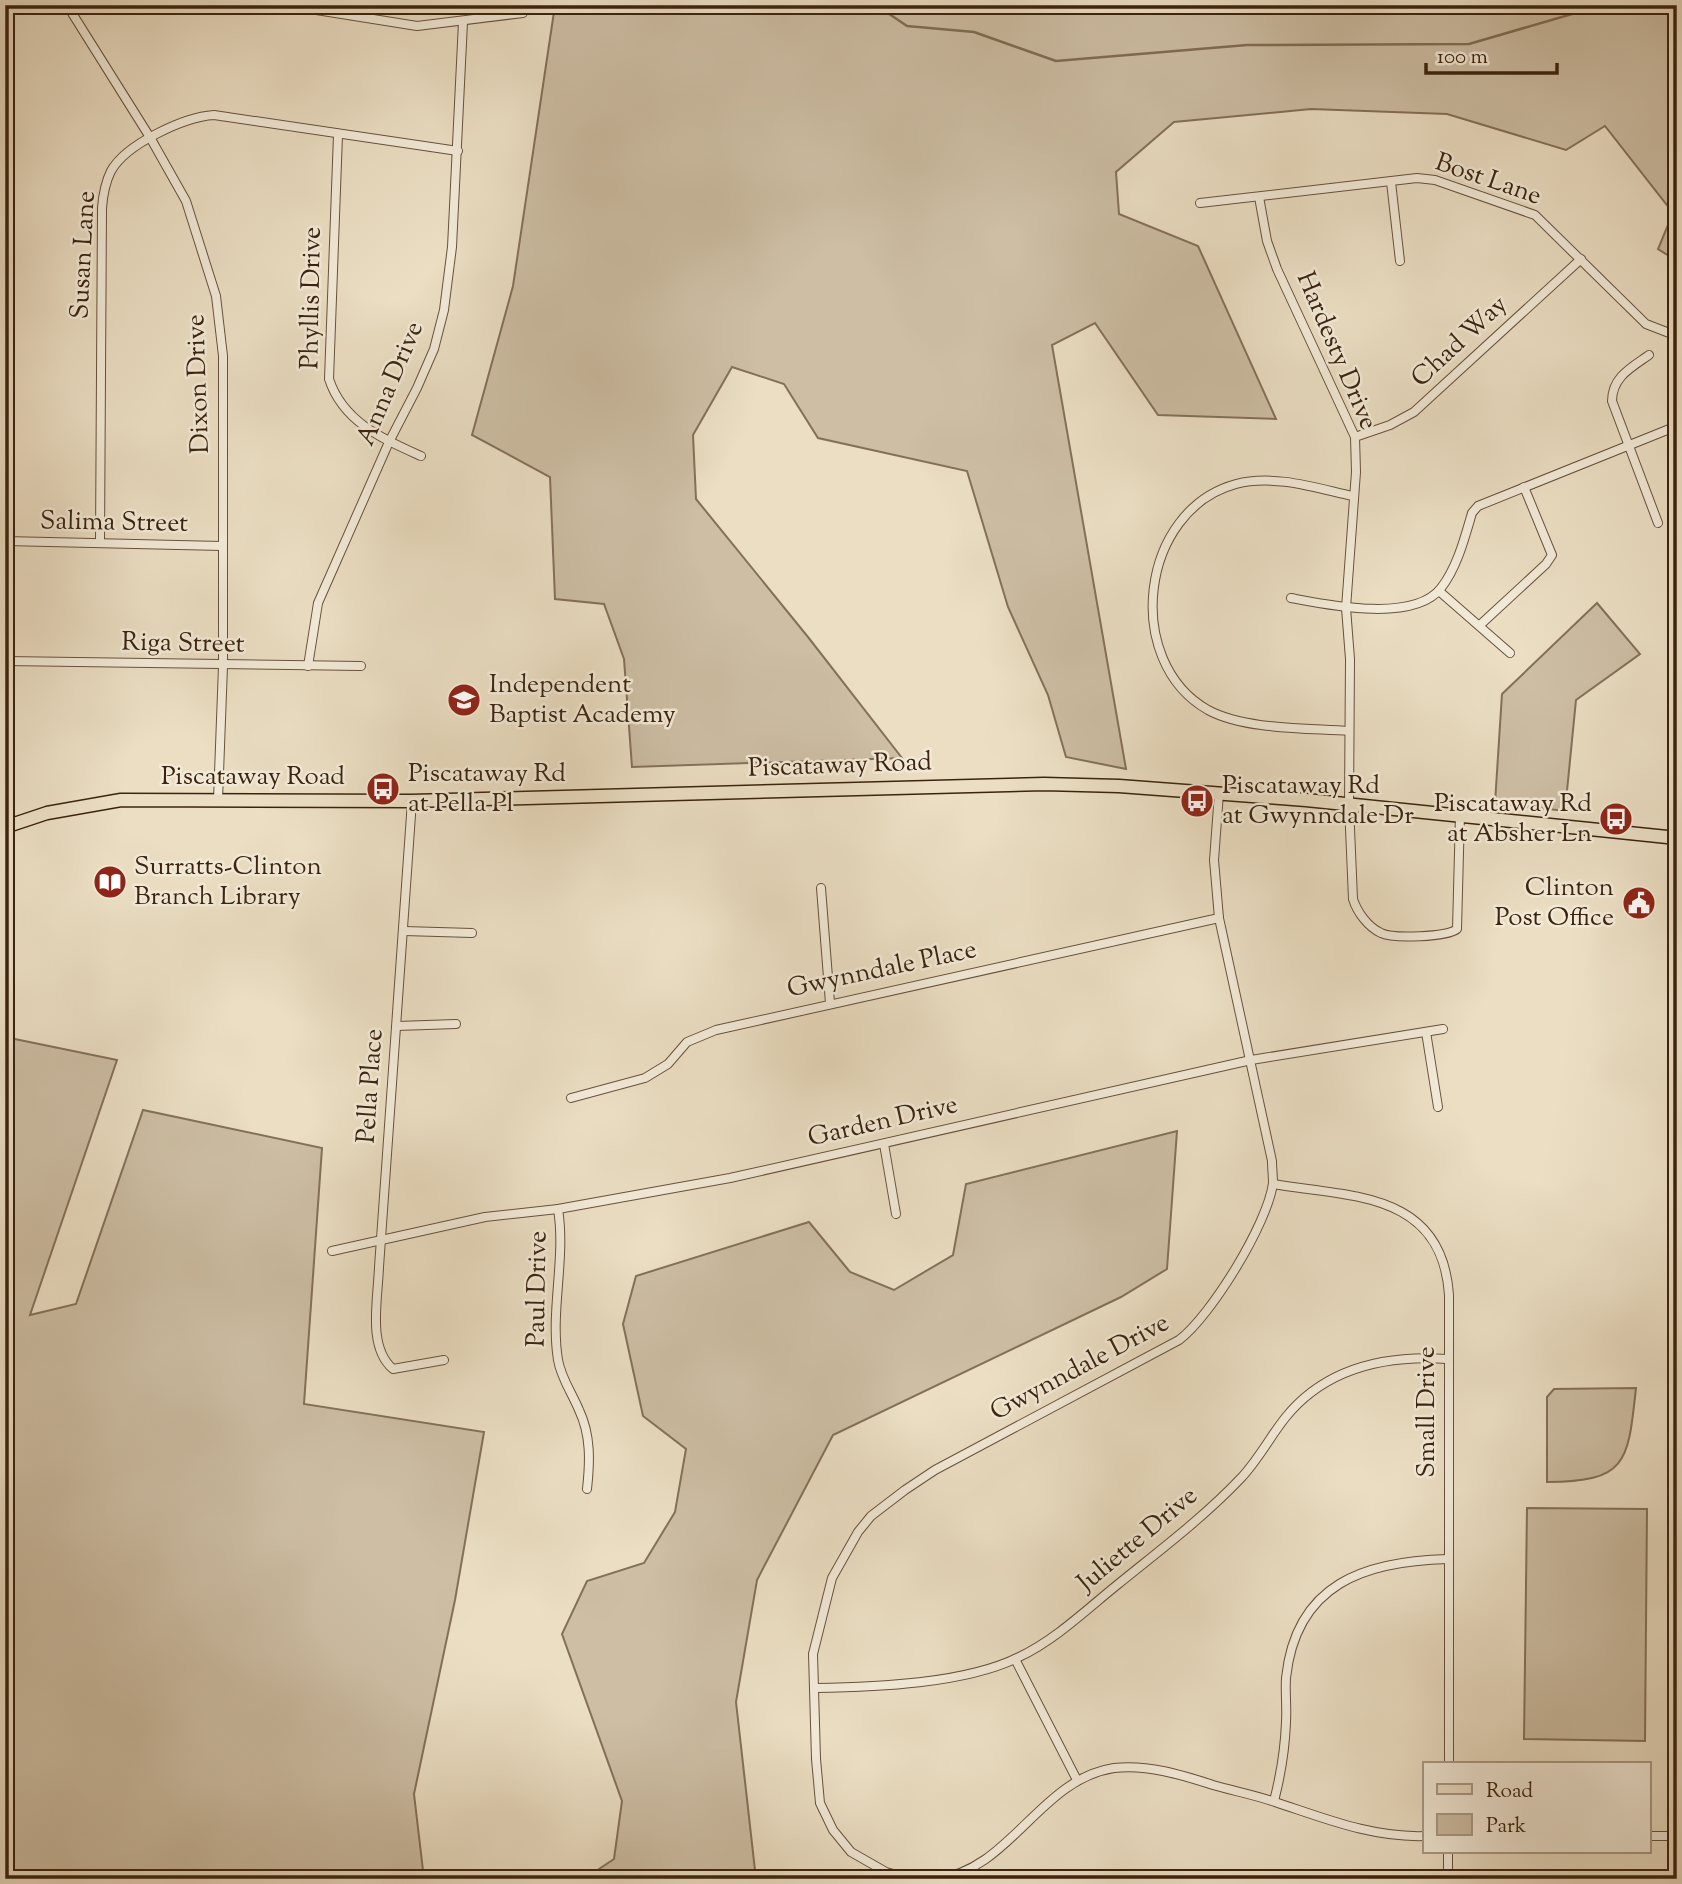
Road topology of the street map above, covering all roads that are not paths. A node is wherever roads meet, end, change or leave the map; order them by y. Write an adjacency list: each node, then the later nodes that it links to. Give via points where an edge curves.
1 (285, 5): 4 (street, via 416,26)
2 (68, 6): 6 (street, Dixon Drive)
3 (523, 13): 4 (street)
4 (463, 22): 7 (street, Anna Drive)
5 (338, 135): 6 (street, Susan Lane, via 214,115 186,120); 7 (street, Susan Lane); 17 (street, Phyllis Drive, via 330,379 348,414)
6 (151, 139): 24 (street, Susan Lane, via 111,171 102,208); 25 (street, Dixon Drive, via 194,221 220,317)
7 (458, 152): 17 (street, Anna Drive, via 444,310 434,349)
8 (1391, 182): 9 (street, Bost Lane); 11 (street, Bost Lane, via 1426,178 1528,211); 12 (street)
9 (1259, 197): 10 (street, Bost Lane); 16 (street, Hardesty Drive, via 1271,253)
10 (1200, 204)
11 (1581, 259): 13 (street, Bost Lane, via 1646,324); 16 (street, Chad Way, via 1414,412)
12 (1400, 261)
13 (1677, 336)
14 (1649, 355): 18 (street, via 1620,376 1612,394)
15 (1677, 426): 18 (street)
16 (1355, 437): 21 (street, Hardesty Drive)
17 (389, 442): 19 (street, Phyllis Drive); 33 (street, Anna Drive, via 318,603)
18 (1627, 445): 20 (street); 22 (street)
19 (421, 456)
20 (1524, 487): 26 (street, via 1487,501 1472,513); 29 (street, via 1552,555)
21 (1352, 496): 28 (street, Hardesty Drive); 35 (street, via 1283,482 1237,484 1210,494 1169,539 1158,569 1152,612 1157,645 1169,671 1209,710 1236,721)
22 (1658, 523)
23 (5, 541): 24 (street, Salima Street)
24 (100, 541): 25 (street, Salima Street)
25 (222, 546): 32 (street, Dixon Drive)
26 (1440, 591): 28 (street, via 1411,606); 29 (street)
27 (1291, 598): 28 (street)
28 (1346, 608): 35 (street, Hardesty Drive)
29 (1480, 625): 30 (street)
30 (1510, 653)
31 (5, 662): 32 (street, Riga Street)
32 (223, 666): 33 (street, Riga Street); 37 (street, Dixon Drive)
33 (308, 666): 34 (street, Riga Street)
34 (361, 666)
35 (1349, 731): 39 (street, Hardesty Drive)
36 (1219, 793): 38 (main road, Piscataway Road, via 1044,784); 39 (main road, Piscataway Road); 44 (street, Gwynndale Drive, via 1214,860)
37 (218, 800): 38 (main road, Piscataway Road); 41 (main road, Piscataway Road, via 121,800 78,806)
38 (412, 801): 45 (street, Pella Place)
39 (1349, 805): 40 (main road, Piscataway Road); 40 (street, Hardesty Drive, via 1353,899 1373,928 1385,935 1444,935 1457,929)
40 (1460, 814): 42 (main road, Piscataway Road)
41 (5, 827)
42 (1677, 838)
43 (821, 888): 47 (street)
44 (1219, 918): 47 (street, Gwynndale Place); 52 (street, Gwynndale Drive)
45 (404, 931): 46 (street); 49 (street, Pella Place)
46 (472, 933)
47 (830, 1003): 53 (street, Gwynndale Place, via 697,1037 645,1078)
48 (456, 1024): 49 (street)
49 (397, 1026): 59 (street, Pella Place)
50 (1443, 1030): 51 (street, Garden Drive)
51 (1426, 1032): 52 (street, Garden Drive); 54 (street)
52 (1251, 1059): 55 (street, Garden Drive); 56 (street, Gwynndale Drive)
53 (570, 1098)
54 (1438, 1107)
55 (884, 1144): 57 (street, Garden Drive); 58 (street)
56 (1273, 1184): 61 (street, Small Drive, via 1380,1201 1402,1210 1420,1226 1439,1251 1448,1279); 66 (street, Gwynndale Drive, via 1226,1284 1192,1330 1166,1349 935,1470 871,1516 843,1556 826,1597 813,1654)
57 (558, 1209): 59 (street, Garden Drive, via 505,1213); 63 (street, Paul Drive, via 557,1345 562,1376 588,1437)
58 (896, 1214)
59 (381, 1239): 60 (street, Garden Drive); 62 (street, Pella Place, via 378,1344 382,1358 393,1369)
60 (332, 1251)
61 (1447, 1359): 64 (street, Small Drive); 65 (street, Juliette Drive, via 1380,1362 1319,1386 1287,1416 1243,1476 1191,1527 1054,1636)
62 (444, 1360)
63 (587, 1489)
64 (1448, 1559): 67 (street, Small Drive); 69 (street, via 1365,1569 1335,1586 1308,1616 1286,1678 1284,1749)
65 (1015, 1659): 66 (street, Juliette Drive, via 945,1679); 68 (street)
66 (815, 1688): 74 (street, Gwynndale Drive, via 817,1786 825,1817 862,1861)
67 (1449, 1762)
68 (1077, 1780): 69 (street, via 1115,1768 1145,1768); 75 (street, via 974,1866)
69 (1274, 1801): 70 (street, via 1372,1832)
70 (1423, 1836)
71 (1650, 1836): 72 (street)
72 (1677, 1836)
73 (1448, 1853): 76 (street)
74 (912, 1879)
75 (936, 1879)
76 (1448, 1879)

